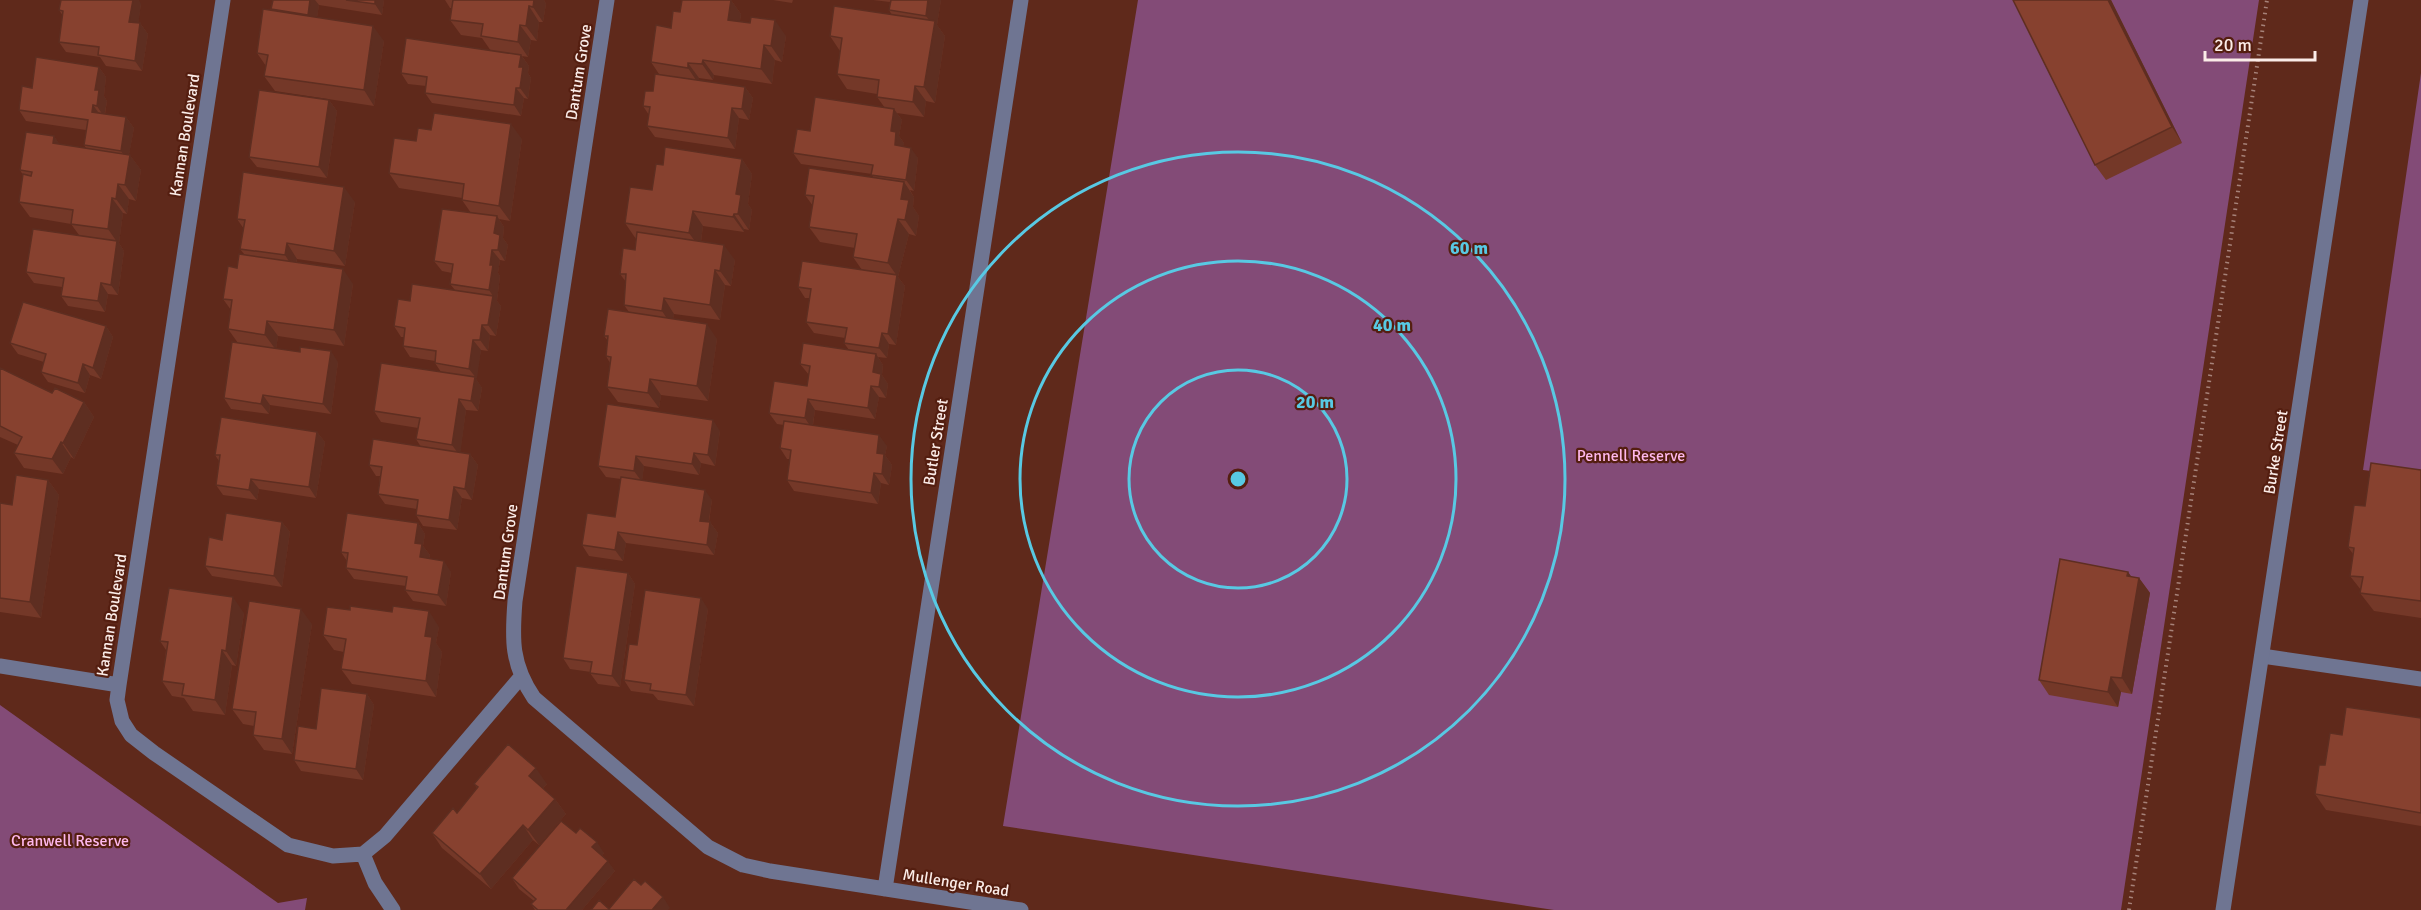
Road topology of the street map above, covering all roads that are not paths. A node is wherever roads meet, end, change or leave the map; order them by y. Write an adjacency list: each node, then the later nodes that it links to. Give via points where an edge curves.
1 (223, 0): 9 (street, Kannan Boulevard)
2 (607, 0): 7 (street, Dantum Grove, via 515,601 513,638)
3 (1021, 0): 11 (street, Butler Street)
4 (2361, 0): 5 (street, Burke Street)
5 (2262, 656): 8 (street); 14 (street, Burke Street)
6 (0, 666): 9 (street)
7 (520, 678): 10 (street, via 386,836); 11 (street, Dantum Grove, via 534,698 708,847 743,865)
8 (2421, 679)
9 (119, 685): 10 (street, Kannan Boulevard, via 117,700 122,721 131,735 154,753 288,845 333,856)
10 (363, 854): 12 (street, via 375,883)
11 (885, 889): 13 (street, Mullenger Road)
12 (393, 910)
13 (1021, 910)
14 (2223, 910)

